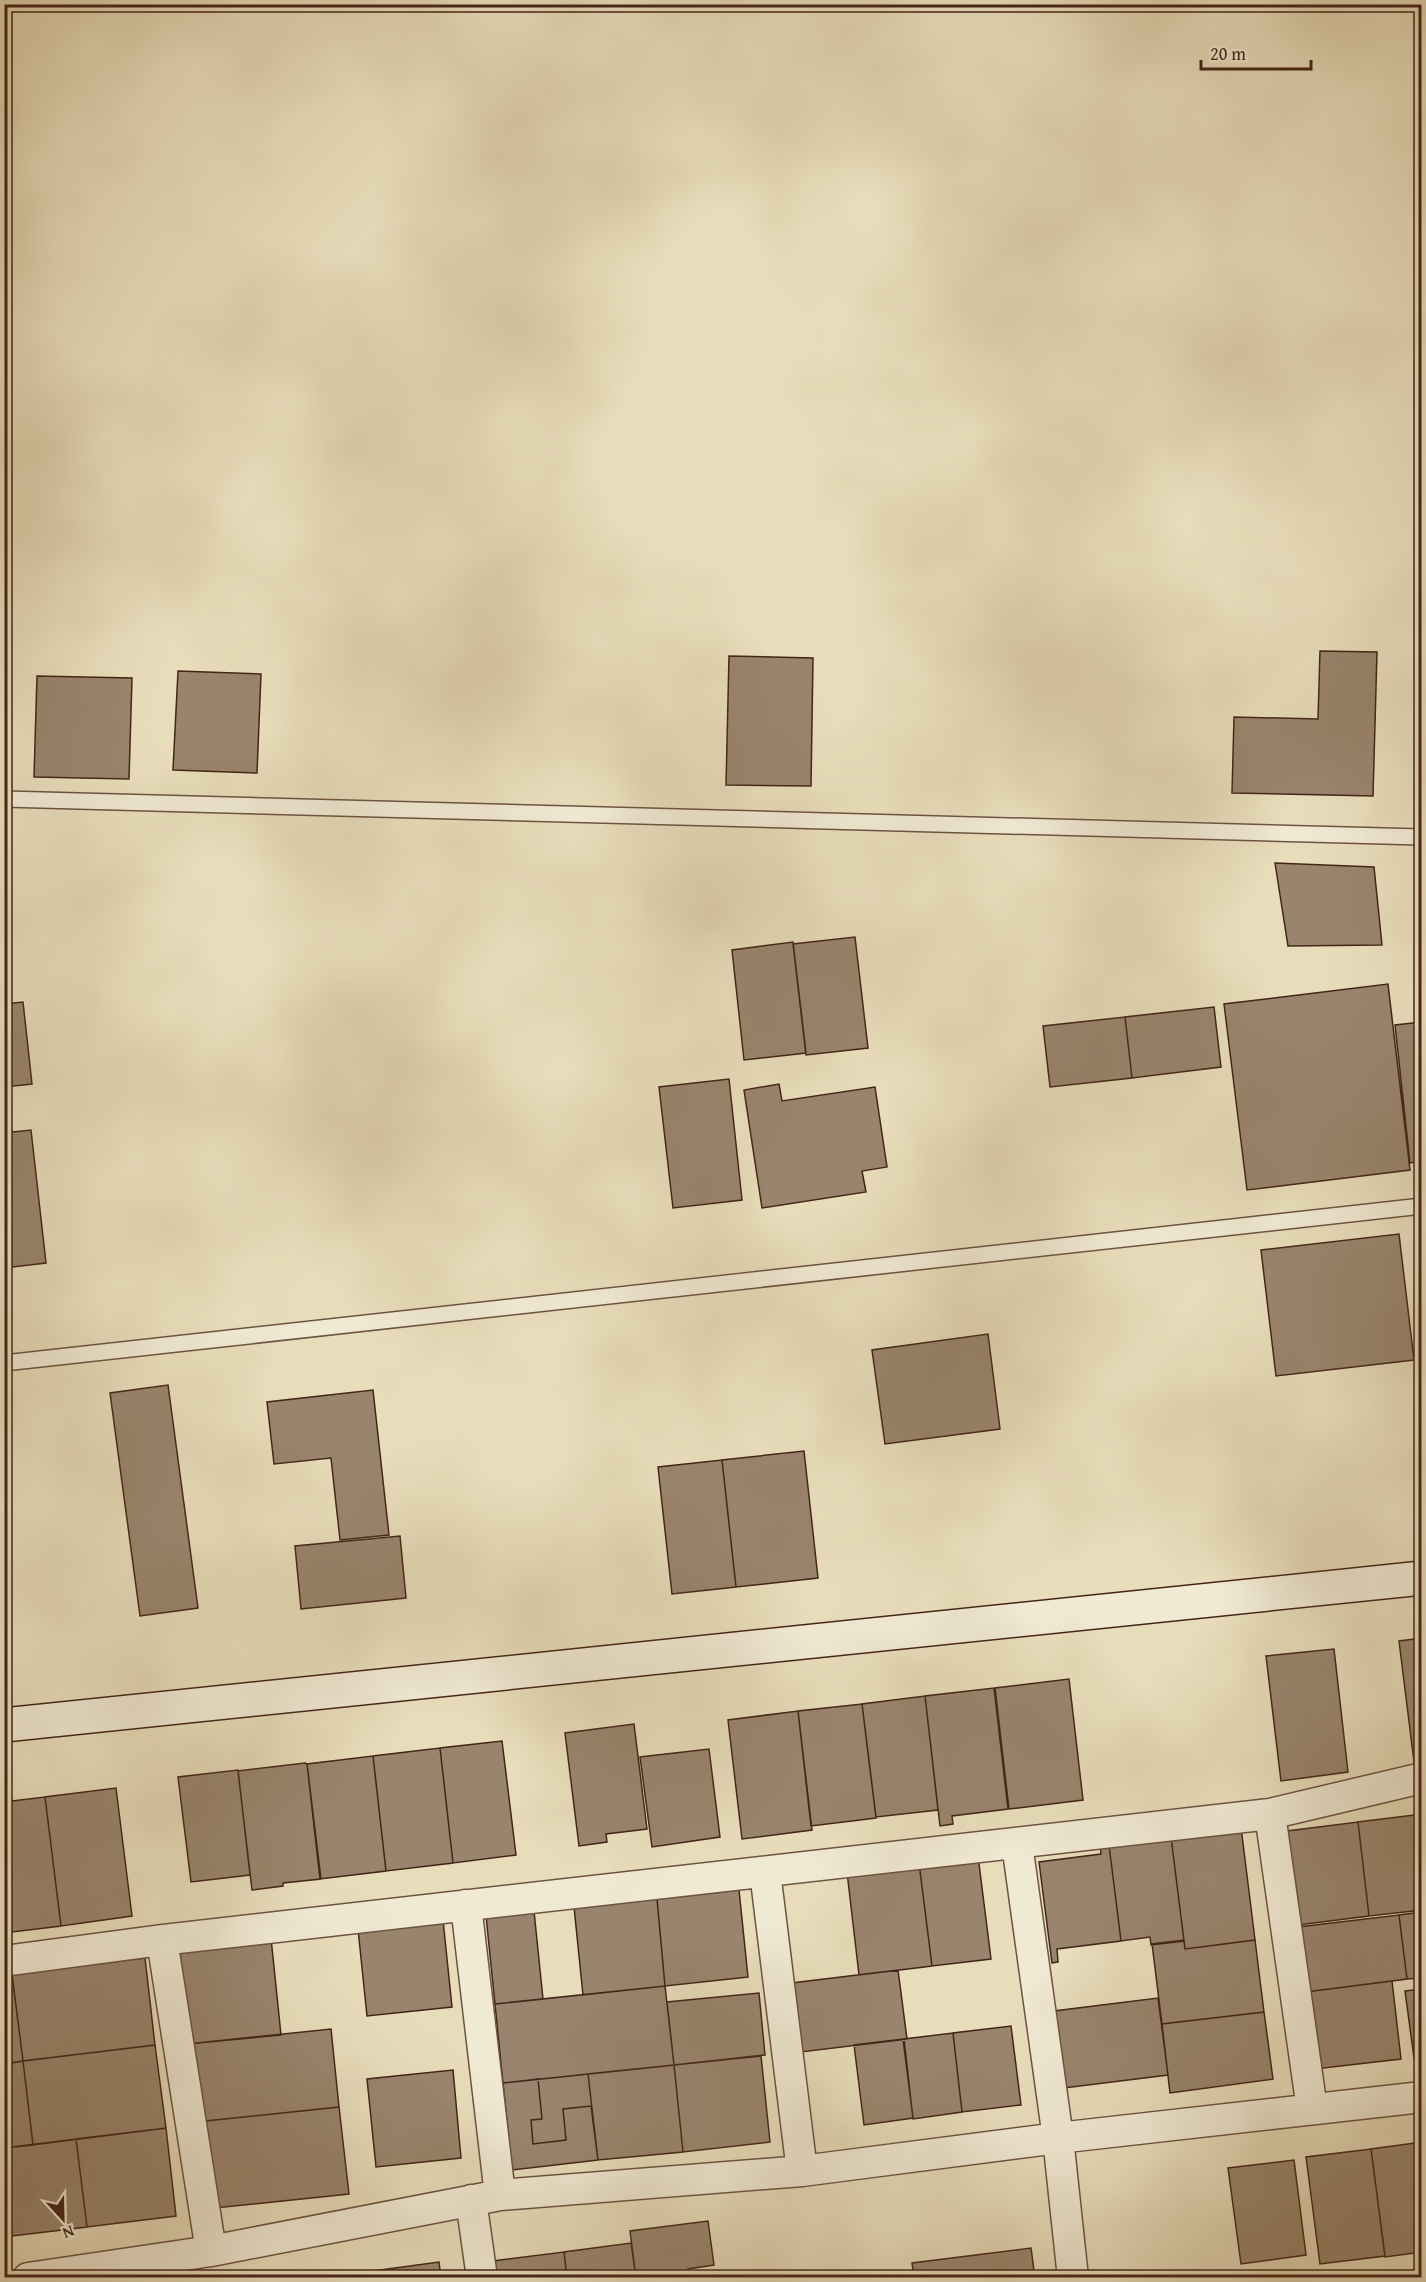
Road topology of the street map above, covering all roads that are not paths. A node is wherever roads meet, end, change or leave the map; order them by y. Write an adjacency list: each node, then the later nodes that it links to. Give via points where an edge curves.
1 (4, 799): 2 (lane)
2 (1422, 837)
3 (1422, 1206): 4 (lane)
4 (4, 1363)
5 (1422, 1578): 6 (street)
6 (4, 1725)
7 (1422, 1778): 8 (street)
8 (1270, 1814): 9 (street); 15 (street)
9 (1017, 1844): 10 (street); 16 (street)
10 (765, 1872): 11 (street); 17 (street)
11 (466, 1905): 12 (street); 18 (street)
12 (162, 1940): 13 (street); 20 (street)
13 (4, 1961)
14 (1422, 2097): 15 (street)
15 (1312, 2109): 16 (street)
16 (1058, 2138): 17 (street); 23 (street)
17 (802, 2171): 18 (street)
18 (500, 2195): 19 (street)
19 (471, 2200): 20 (street); 22 (street)
20 (211, 2251): 21 (street)
21 (28, 2277)
22 (482, 2277)
23 (1073, 2277)

